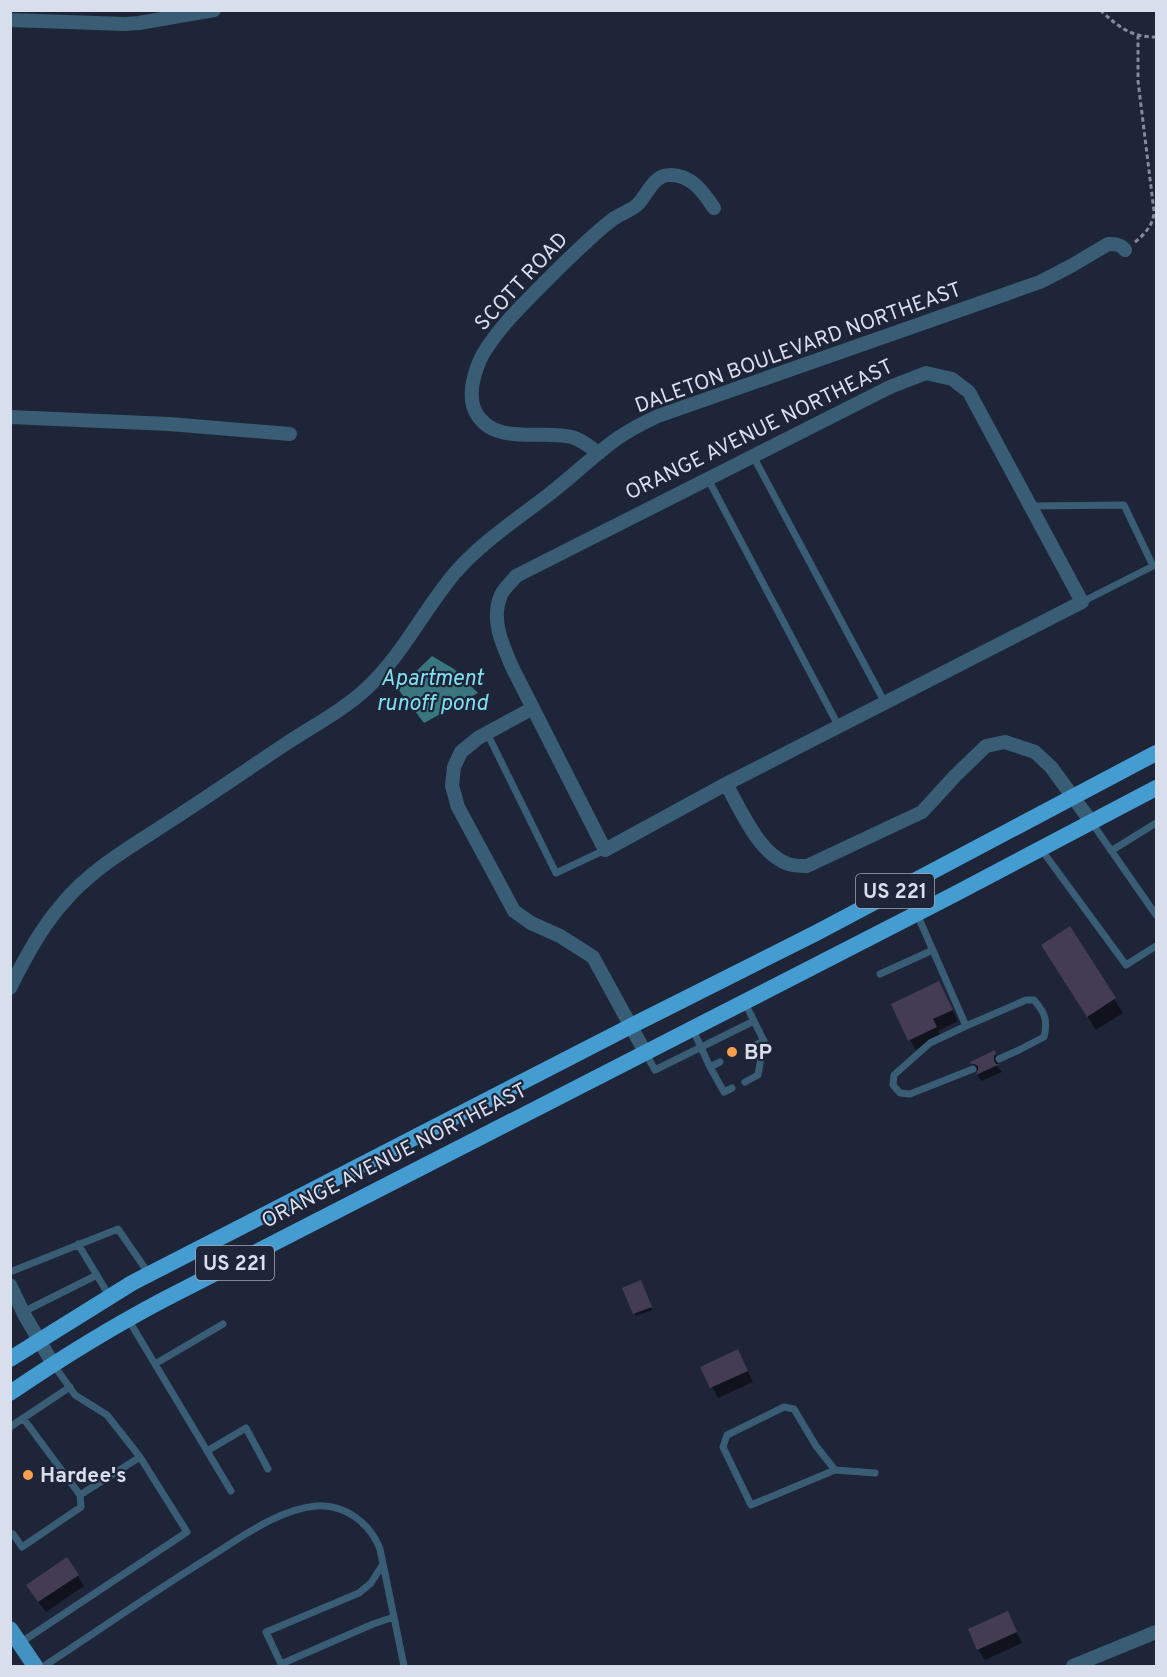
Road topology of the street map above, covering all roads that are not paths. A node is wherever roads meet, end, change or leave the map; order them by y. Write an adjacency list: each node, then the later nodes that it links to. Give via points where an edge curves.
1 (214, 10): 2 (street, via 126,24)
2 (10, 20)
3 (714, 208): 7 (street, SCOTT ROAD, via 701,189 687,179 669,175 655,181 637,205 587,241 531,295 484,352 473,384 472,401 482,420 507,434 570,436)
4 (1125, 250): 7 (street, DALETON BOULEVARD NORTHEAST, via 1108,244 1040,282 658,416)
5 (10, 417): 6 (street)
6 (290, 434)
7 (599, 453): 30 (street, DALETON BOULEVARD NORTHEAST, via 480,548 456,572 386,668 366,689 90,876 48,921)
8 (753, 456): 9 (street, ORANGE AVENUE NORTHEAST); 10 (street, ORANGE AVENUE NORTHEAST, via 926,373 952,379 969,393); 12 (lane)
9 (708, 479): 13 (street, ORANGE AVENUE NORTHEAST, via 516,576 501,595 497,617 501,641); 14 (lane)
10 (1031, 506): 11 (street, ORANGE AVENUE NORTHEAST); 11 (lane, via 1124,505 1153,566)
11 (1082, 602): 12 (street)
12 (885, 703): 14 (street)
13 (533, 708): 15 (street); 22 (street, ORANGE AVENUE NORTHEAST)
14 (838, 727): 17 (street)
15 (487, 733): 22 (lane, via 556,873); 33 (street, via 461,752 454,767 452,786 458,807 514,911 593,957)
16 (1156, 753): 19 (highway, ORANGE AVENUE NORTHEAST / US 221)
17 (726, 784): 19 (street, via 760,842 777,859 807,866 922,812 986,746 1005,742 1035,752); 22 (street)
18 (1156, 788): 20 (highway, ORANGE AVENUE NORTHEAST / US 221)
19 (1074, 796): 20 (street); 33 (highway, ORANGE AVENUE NORTHEAST / US 221)
20 (1092, 823): 23 (highway, ORANGE AVENUE NORTHEAST / US 221); 24 (lane)
21 (1156, 823): 24 (lane)
22 (605, 849)
23 (1041, 849): 25 (highway, ORANGE AVENUE NORTHEAST / US 221); 27 (lane, via 1126,965)
24 (1111, 851): 26 (lane)
25 (917, 914): 28 (lane); 31 (highway, ORANGE AVENUE NORTHEAST / US 221)
26 (1156, 915)
27 (1156, 946)
28 (933, 950): 29 (lane); 34 (lane)
29 (880, 974)
30 (10, 988)
31 (744, 1001): 32 (lane); 35 (highway, ORANGE AVENUE NORTHEAST / US 221)
32 (754, 1021): 36 (lane); 37 (lane)
33 (631, 1026): 39 (street); 48 (highway, ORANGE AVENUE NORTHEAST / US 221)
34 (966, 1026): 40 (lane, via 1034,1000 1043,1010 1047,1024 1044,1037); 43 (lane, via 930,1043 894,1075 893,1085 900,1093 910,1094)
35 (692, 1028): 37 (lane); 39 (highway, ORANGE AVENUE NORTHEAST / US 221)
36 (764, 1041): 38 (lane); 44 (lane, via 759,1075)
37 (701, 1047): 39 (lane, via 655,1070); 42 (lane)
38 (749, 1048)
39 (645, 1052): 53 (highway, ORANGE AVENUE NORTHEAST / US 221)
40 (999, 1059)
41 (720, 1062): 42 (lane)
42 (710, 1067): 45 (lane, via 724,1092)
43 (973, 1069)
44 (745, 1082)
45 (732, 1088)
46 (78, 1244): 47 (lane); 48 (lane, via 118,1229); 49 (lane)
47 (10, 1272)
48 (149, 1274): 51 (highway, ORANGE AVENUE NORTHEAST / US 221)
49 (97, 1275): 51 (lane); 52 (lane)
50 (10, 1285): 52 (street)
51 (110, 1297): 55 (highway, ORANGE AVENUE NORTHEAST / US 221)
52 (23, 1312): 55 (street)
53 (128, 1319): 57 (highway, ORANGE AVENUE NORTHEAST / US 221); 58 (lane)
54 (223, 1324): 58 (lane)
55 (39, 1341): 56 (highway, ORANGE AVENUE NORTHEAST / US 221); 57 (street)
56 (10, 1359)
57 (52, 1364): 59 (lane); 60 (highway, ORANGE AVENUE NORTHEAST / US 221)
58 (155, 1364): 63 (lane)
59 (70, 1388): 61 (lane); 64 (lane, via 107,1415)
60 (10, 1393)
61 (23, 1418): 62 (lane); 69 (lane)
62 (10, 1427)
63 (207, 1451): 65 (lane, via 246,1428); 68 (lane)
64 (140, 1457): 69 (lane); 75 (lane, via 187,1532)
65 (268, 1469)
66 (835, 1470): 66 (lane, via 751,1505 723,1447 727,1436 784,1407 794,1409); 67 (lane)
67 (875, 1473)
68 (231, 1491)
69 (80, 1496): 70 (lane, via 81,1507 22,1547)
70 (11, 1533)
71 (383, 1564): 72 (lane); 72 (lane, via 359,1593 266,1632 281,1664); 77 (lane, via 376,1538 357,1518 333,1507 298,1509 280,1515 177,1577)
72 (394, 1617): 78 (lane)
73 (10, 1629): 75 (main road)
74 (1156, 1632): 79 (street)
75 (20, 1643): 76 (main road)
76 (35, 1666)
77 (45, 1666)
78 (404, 1666)
79 (1073, 1666)

